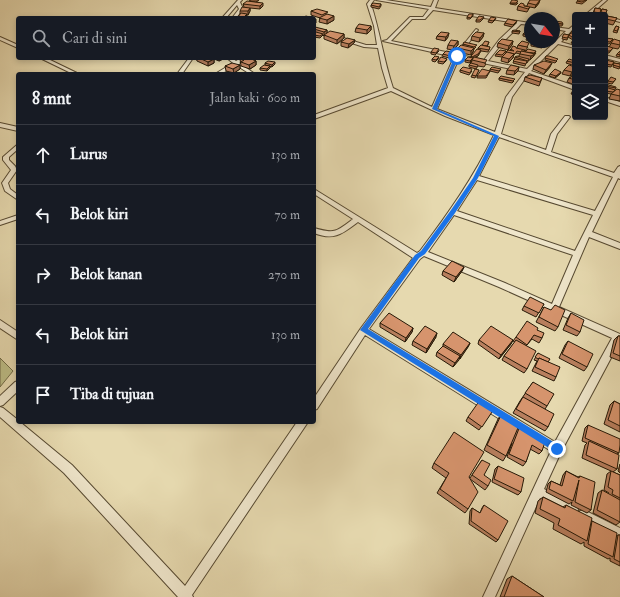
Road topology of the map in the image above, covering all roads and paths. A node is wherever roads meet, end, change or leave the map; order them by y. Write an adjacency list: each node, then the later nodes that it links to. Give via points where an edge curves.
1 (372, 0): 24 (street, via 369,4)
2 (378, 0): 6 (street)
3 (436, 0): 6 (street)
4 (605, 0): 7 (street)
5 (238, 1): 8 (street); 9 (street, via 241,8)
6 (432, 9): 12 (street); 26 (street, via 424,19 410,18 387,41)
7 (590, 12)
8 (226, 16)
9 (235, 16)
10 (608, 19): 11 (street)
11 (620, 21)
12 (520, 23): 13 (street); 33 (street, via 501,41)
13 (524, 23)
14 (572, 28): 17 (street)
15 (560, 29): 17 (street)
16 (476, 30): 26 (street)
17 (569, 30): 20 (street)
18 (316, 31): 24 (street, via 366,46)
19 (0, 38): 22 (street)
20 (560, 39)
21 (560, 43): 23 (street)
22 (16, 46)
23 (572, 46)
24 (380, 47): 41 (street)
25 (551, 48): 35 (street)
26 (457, 56): 33 (street); 44 (street)
27 (608, 57): 32 (street)
28 (46, 60): 36 (street)
29 (189, 60): 37 (street)
30 (232, 60): 34 (street)
31 (241, 60): 34 (street)
32 (620, 61)
33 (485, 62): 35 (street)
34 (236, 63): 38 (street); 39 (street)
35 (528, 71): 40 (street); 49 (street, via 509,97)
36 (73, 72)
37 (180, 72)
38 (220, 72)
39 (249, 72)
40 (572, 87)
41 (390, 89): 44 (street); 45 (street)
42 (608, 100): 43 (street)
43 (620, 104)
44 (434, 109): 49 (street)
45 (316, 116)
46 (567, 117): 51 (street, via 554,134)
47 (0, 126): 48 (street)
48 (16, 129)
49 (496, 136): 51 (street); 55 (street)
50 (16, 148): 53 (street, via 6,157)
51 (548, 153): 54 (street)
52 (620, 168): 54 (street)
53 (16, 170): 57 (street, via 5,184)
54 (618, 177): 59 (street)
55 (475, 178): 58 (street); 59 (street)
56 (316, 192): 61 (street)
57 (16, 196)
58 (453, 212): 66 (street); 67 (street)
59 (597, 214): 64 (street)
60 (16, 218): 62 (street)
61 (357, 219): 63 (street, via 334,235); 67 (street)
62 (0, 223)
63 (316, 231)
64 (587, 233): 65 (street); 66 (street)
65 (620, 246)
66 (577, 254): 68 (street)
67 (420, 255): 68 (street, via 497,282); 70 (street)
68 (554, 308): 72 (street)
69 (0, 323): 71 (street)
70 (364, 330): 75 (street); 78 (street)
71 (16, 335)
72 (619, 337): 78 (street)
73 (16, 387): 74 (street)
74 (0, 402)
75 (316, 403)
76 (0, 411): 81 (street, via 68,469)
77 (302, 424): 81 (street)
78 (557, 449): 79 (street)
79 (538, 491): 80 (street); 82 (street)
80 (620, 534)
81 (185, 596)
82 (489, 597)

